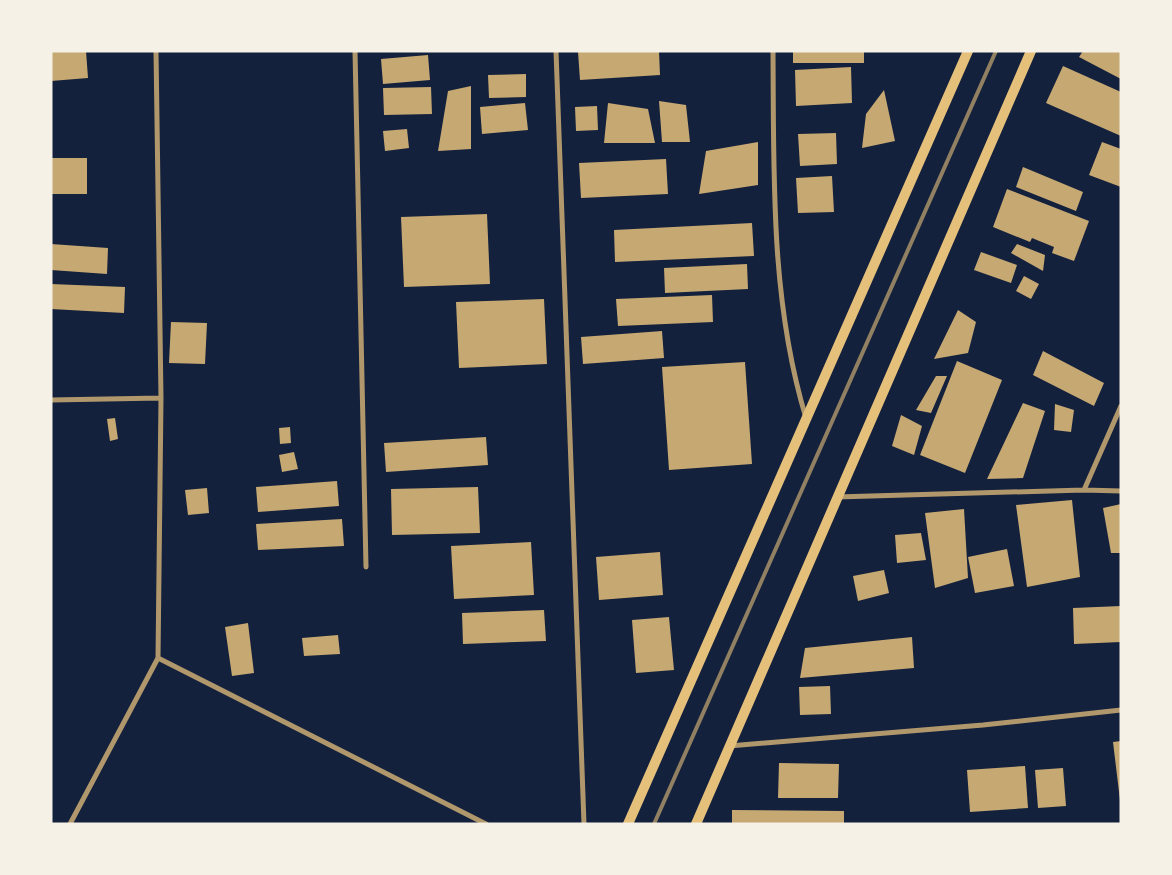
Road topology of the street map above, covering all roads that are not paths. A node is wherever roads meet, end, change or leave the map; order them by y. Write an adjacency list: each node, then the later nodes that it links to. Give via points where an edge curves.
1 (156, 51): 7 (street)
2 (355, 51): 14 (street)
3 (556, 51): 20 (street)
4 (773, 51): 10 (street, via 774,187 782,303 797,388)
5 (968, 51): 10 (main road)
6 (1031, 51): 13 (main road)
7 (161, 398): 8 (street); 15 (street)
8 (51, 400)
9 (1121, 406): 11 (street)
10 (806, 419): 21 (main road)
11 (1084, 490): 12 (street); 13 (street)
12 (1121, 491)
13 (836, 498): 17 (main road)
14 (366, 567)
15 (158, 658): 18 (street); 19 (street)
16 (1121, 710): 17 (street)
17 (728, 746): 22 (main road)
18 (70, 824)
19 (486, 824)
20 (584, 824)
21 (628, 824)
22 (696, 824)

